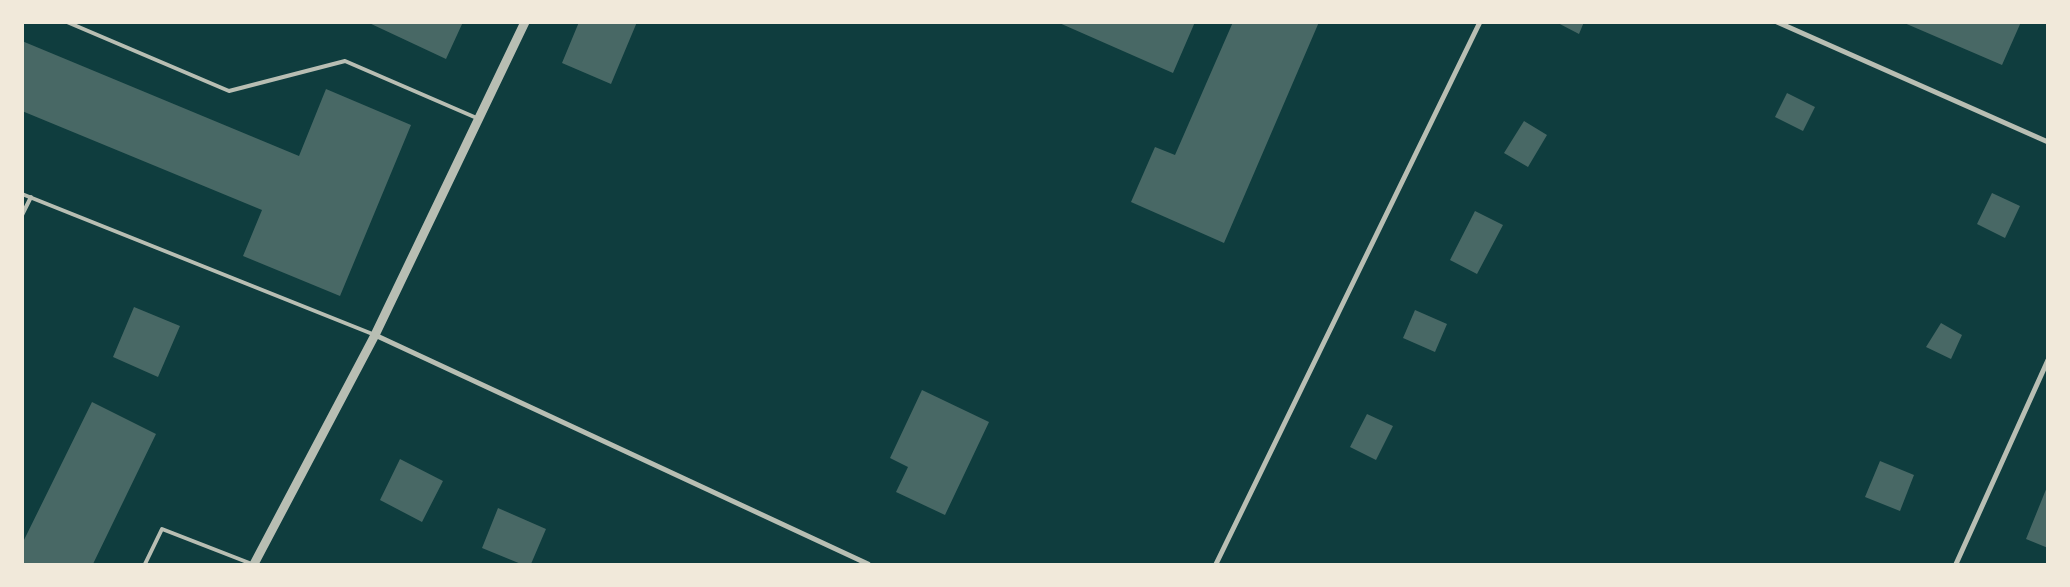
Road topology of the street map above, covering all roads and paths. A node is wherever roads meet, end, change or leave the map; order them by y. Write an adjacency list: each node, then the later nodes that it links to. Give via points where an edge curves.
1 (67, 22): 5 (lane, via 229,91 345,61)
2 (525, 22): 5 (street)
3 (1480, 22): 15 (street)
4 (1777, 22): 6 (street)
5 (478, 119): 10 (street)
6 (2048, 142)
7 (22, 194): 8 (lane)
8 (31, 197): 9 (lane); 10 (lane)
9 (22, 215)
10 (374, 335): 13 (street); 14 (street)
11 (2048, 360): 16 (street)
12 (145, 564): 13 (lane, via 162,529)
13 (253, 564)
14 (868, 564)
15 (1216, 564)
16 (1956, 564)

